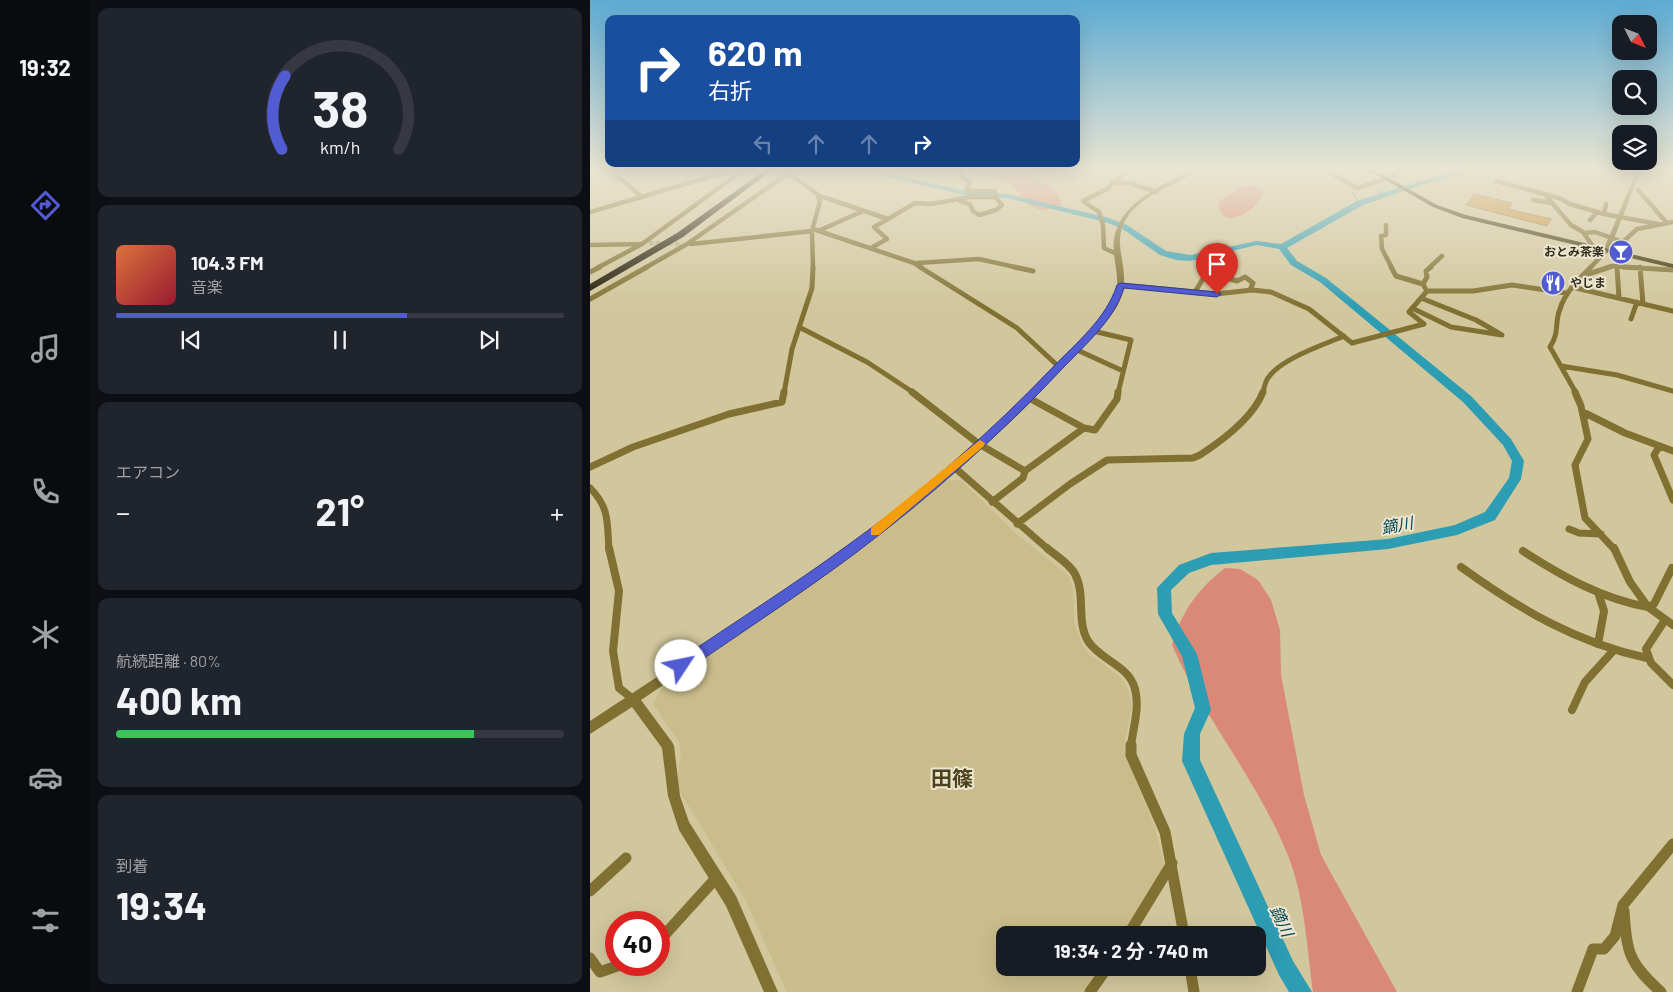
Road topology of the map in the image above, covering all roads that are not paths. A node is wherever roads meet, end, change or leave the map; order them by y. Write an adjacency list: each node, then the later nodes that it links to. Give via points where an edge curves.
1 (683, 214): 27 (street)
2 (700, 214): 43 (highway)
3 (708, 214): 47 (highway, via 680,235)
4 (729, 214): 28 (street)
5 (817, 214): 23 (street)
6 (855, 214): 23 (street)
7 (870, 214): 17 (street)
8 (895, 214): 17 (street)
9 (1100, 214): 33 (street, via 1104,248)
10 (1125, 214): 33 (street, via 1116,233)
11 (1455, 214): 31 (main road)
12 (1562, 214): 24 (street)
13 (1595, 214): 18 (street)
14 (1606, 214): 16 (street)
15 (1659, 214): 20 (street)
16 (1620, 217): 21 (street); 25 (street)
17 (888, 219): 30 (street, via 874,227 887,239)
18 (1590, 220)
19 (1673, 222): 20 (street)
20 (1667, 223): 21 (street)
21 (1658, 224): 25 (street, via 1637,229 1623,242)
22 (1386, 225): 44 (street, via 1386,235 1381,236 1382,249 1396,276)
23 (814, 230): 28 (street); 30 (street); 60 (street, via 812,288)
24 (1584, 233): 25 (street, via 1594,232); 31 (street)
25 (1611, 238): 32 (street)
26 (649, 243): 27 (street)
27 (642, 244): 29 (street); 41 (street)
28 (685, 244): 52 (street)
29 (590, 245)
30 (871, 248): 35 (street)
31 (1594, 248): 32 (main road)
32 (1606, 251): 37 (main road); 42 (street)
33 (1118, 254): 45 (street)
34 (1442, 256): 44 (street, via 1426,271)
35 (914, 263): 40 (street, via 980,259); 65 (street, via 1017,328)
36 (1618, 266): 38 (street); 42 (street); 54 (street)
37 (1673, 266)
38 (1640, 268): 39 (street); 55 (street)
39 (1673, 270)
40 (1033, 271)
41 (590, 272)
42 (1584, 275): 46 (street)
43 (590, 283)
44 (1423, 284): 49 (street)
45 (1121, 285): 50 (street); 62 (street, via 1116,303)
46 (1572, 287): 51 (street); 54 (street)
47 (590, 288)
48 (1250, 290): 50 (street, via 1227,294); 50 (street, via 1253,284 1245,277 1237,281 1207,272); 63 (street, via 1268,292 1302,304)
49 (1427, 291): 51 (street, via 1472,291 1512,285); 53 (street)
50 (1195, 292)
51 (1566, 293): 66 (street, via 1555,318 1557,336 1550,347)
52 (590, 298)
53 (1420, 298): 56 (street); 58 (street)
54 (1619, 298): 55 (street)
55 (1640, 303): 57 (street); 59 (street)
56 (1412, 308): 61 (street, via 1451,327); 63 (street, via 1410,314 1424,324 1354,343)
57 (1673, 311)
58 (1462, 314): 61 (street, via 1459,315); 61 (street, via 1502,335)
59 (1631, 319)
60 (799, 327): 72 (street, via 901,383); 75 (street, via 782,402 729,414 632,447)
61 (1461, 328)
62 (1093, 330): 64 (street); 67 (street, via 1131,340)
63 (1344, 336): 81 (street, via 1268,376 1261,398 1206,453 1193,458 1107,460)
64 (1075, 349): 65 (street); 67 (street)
65 (1058, 366): 69 (street)
66 (1560, 366): 68 (street, via 1617,374); 70 (street, via 1573,386)
67 (1123, 371): 71 (street, via 1117,399 1105,418 1095,430)
68 (1673, 391)
69 (1029, 398): 71 (street); 72 (street)
70 (1583, 412): 73 (street); 83 (street, via 1588,439 1575,465 1585,518)
71 (1084, 428): 77 (street)
72 (979, 444): 76 (street); 77 (street)
73 (1659, 447): 74 (street); 79 (street, via 1654,455)
74 (1673, 451)
75 (590, 467)
76 (954, 467): 80 (street); 95 (street, via 853,548)
77 (1025, 471): 80 (street, via 1024,478)
78 (590, 488): 95 (street, via 601,499 607,513 610,554 619,591 613,651 619,688)
79 (1673, 500)
80 (992, 502): 81 (street)
81 (1017, 524): 100 (street, via 1074,572 1080,584 1084,630 1090,645 1128,676 1133,684 1136,706 1131,755 1165,832)
82 (1569, 529): 83 (street)
83 (1601, 534): 88 (street, via 1614,549 1630,582)
84 (1523, 551): 87 (street, via 1558,573)
85 (1461, 567): 91 (street, via 1542,622)
86 (1672, 568): 88 (street, via 1654,604)
87 (1598, 592): 88 (street); 91 (street, via 1604,607)
88 (1648, 608): 89 (street)
89 (1665, 620): 90 (street); 93 (street, via 1646,649)
90 (1673, 625)
91 (1598, 644): 92 (street)
92 (1613, 650): 93 (street); 96 (street, via 1585,682)
93 (1647, 658): 94 (street)
94 (1673, 685)
95 (633, 698): 97 (street); 101 (street, via 668,746 674,796 684,825)
96 (1572, 710)
97 (590, 728)
98 (1673, 844): 103 (street)
99 (626, 858): 102 (street)
100 (1172, 863): 104 (street); 105 (street)
101 (717, 877): 106 (street); 111 (street)
102 (590, 891)
103 (1623, 905): 114 (street, via 1615,936 1604,949 1593,949); 115 (street, via 1627,950 1632,963)
104 (1134, 926)
105 (1182, 926)
106 (670, 929)
107 (590, 958): 108 (street, via 600,972)
108 (605, 970)
109 (1101, 976): 112 (street)
110 (1191, 976): 113 (street)
111 (771, 992)
112 (1090, 992)
113 (1194, 992)
114 (1577, 992)
115 (1661, 992)

